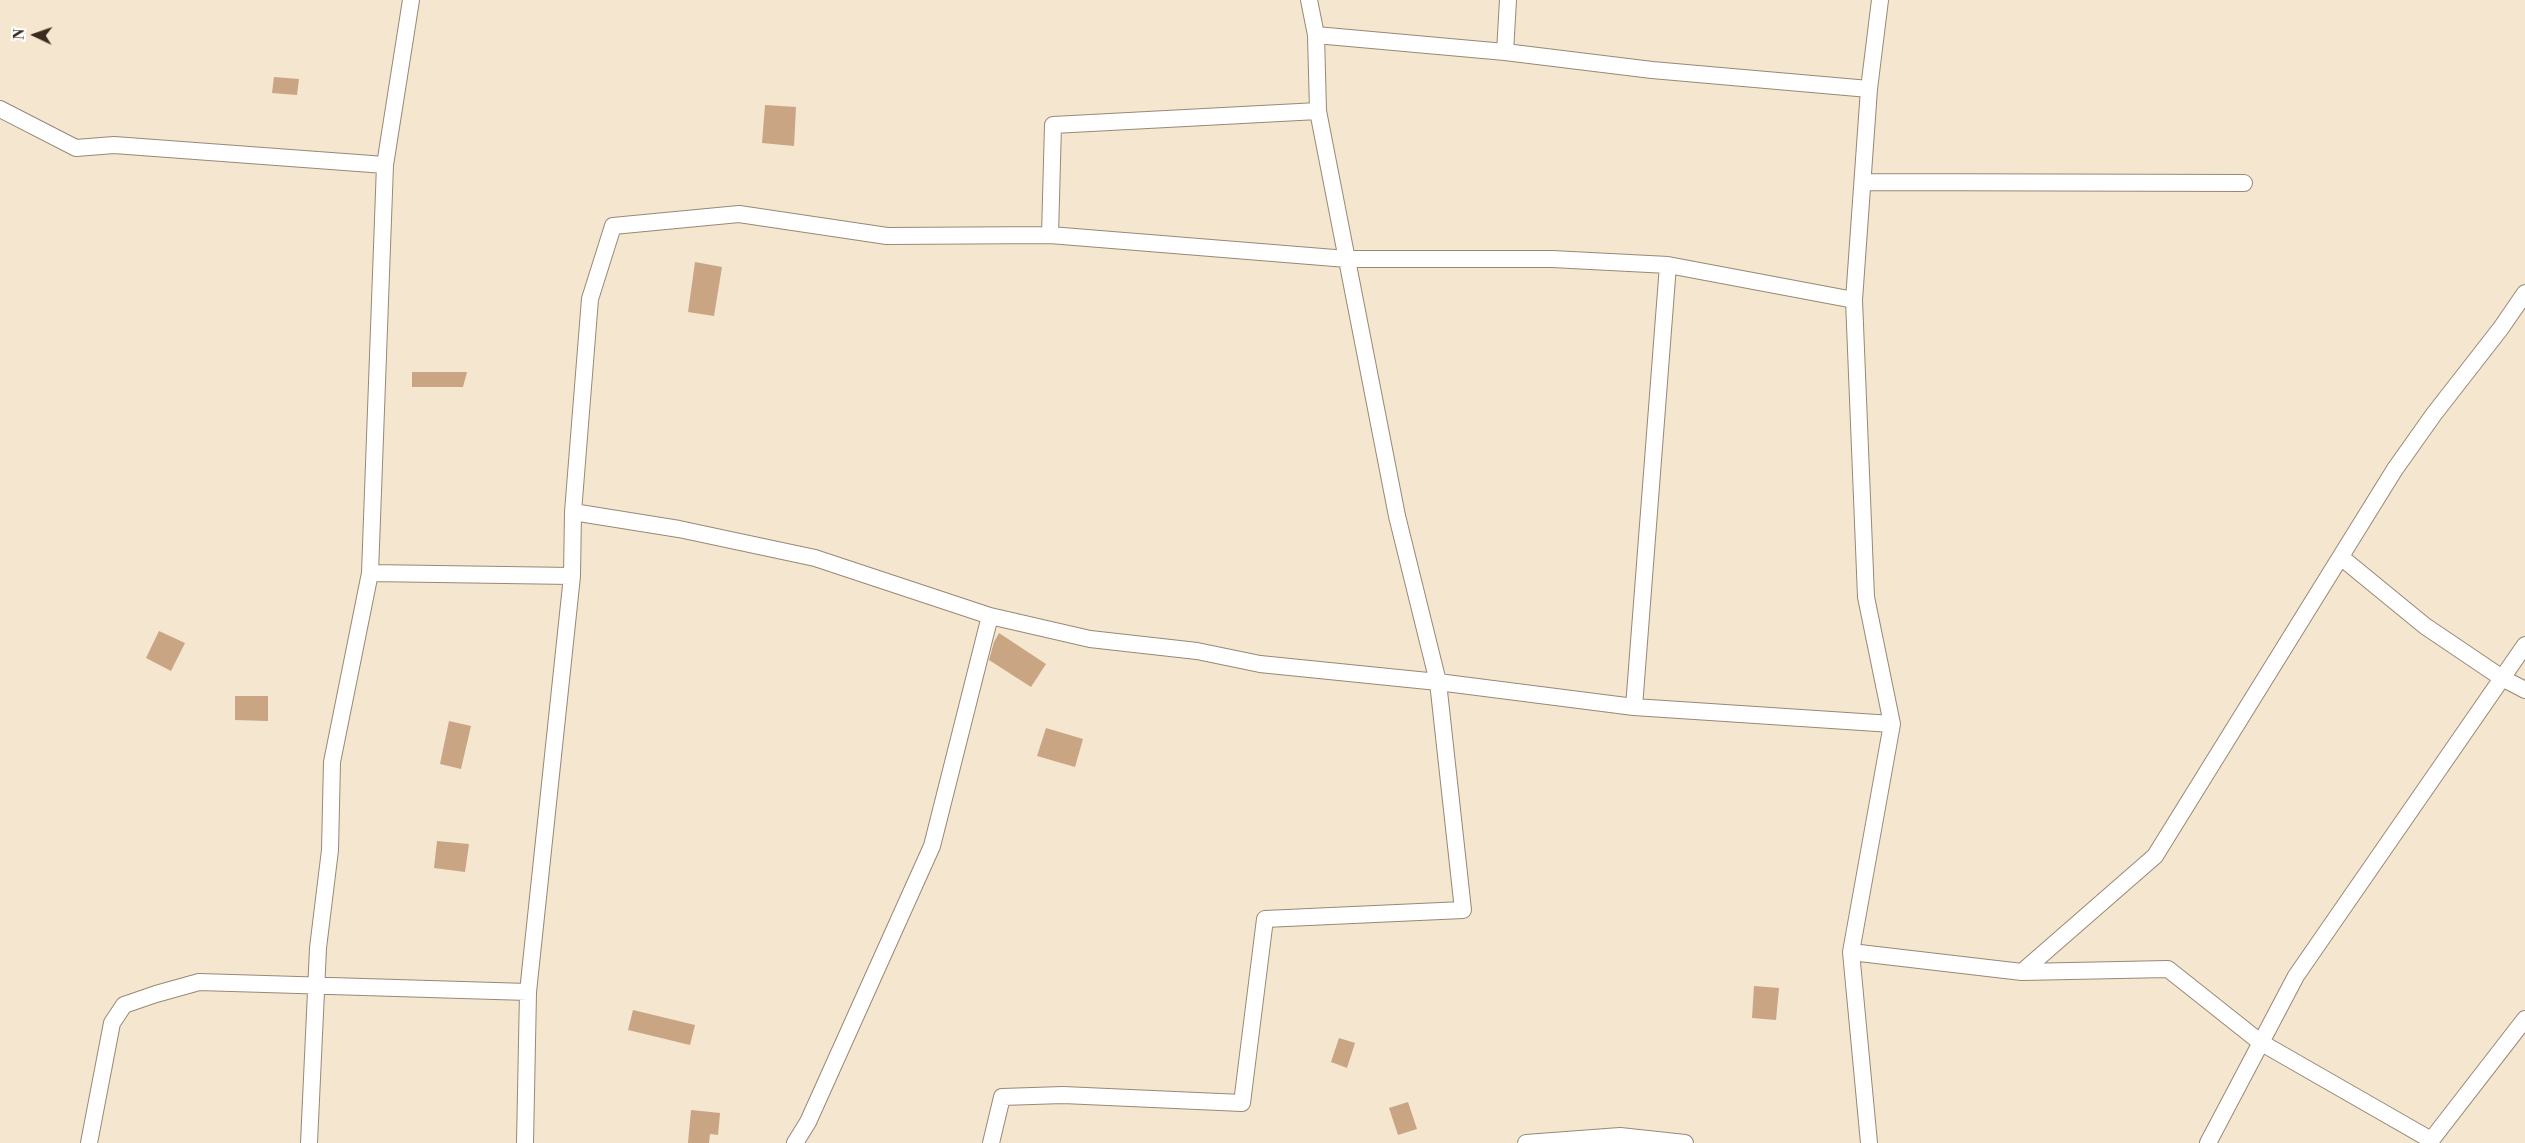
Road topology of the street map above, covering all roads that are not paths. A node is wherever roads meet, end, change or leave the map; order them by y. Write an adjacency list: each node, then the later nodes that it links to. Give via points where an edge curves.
1 (411, 0): 10 (street)
2 (1309, 0): 5 (street)
3 (1508, 0): 6 (street)
4 (1880, 0): 7 (street)
5 (1316, 35): 6 (street); 9 (street)
6 (1505, 52): 7 (street, via 1652,70)
7 (1869, 89): 11 (street)
8 (0, 109): 10 (street, via 76,148 114,144)
9 (1318, 111): 13 (street, via 1053,125); 14 (street)
10 (384, 165): 20 (street)
11 (1864, 182): 12 (street); 17 (street)
12 (2244, 183)
13 (1050, 235): 14 (street); 18 (street, via 887,236 739,214 613,226 590,299)
14 (1347, 259): 15 (street, via 1552,259); 25 (street, via 1398,516)
15 (1668, 265): 17 (street); 27 (street)
16 (2525, 293): 19 (street, via 2406,454)
17 (1854, 300): 28 (street, via 1866,597)
18 (573, 512): 21 (street); 22 (street, via 679,529 815,558)
19 (2342, 558): 24 (street, via 2425,626); 30 (street, via 2155,856)
20 (370, 573): 21 (street); 31 (street, via 332,762 330,850)
21 (572, 576): 32 (street)
22 (990, 616): 25 (street, via 1090,639 1196,651 1260,664); 39 (street, via 932,846 808,1122)
23 (2525, 645): 24 (street)
24 (2502, 678): 26 (street); 34 (street, via 2296,976)
25 (1438, 682): 27 (street); 40 (street, via 1463,910 1265,919 1242,1103 1063,1095 1002,1097)
26 (2525, 690)
27 (1634, 707): 28 (street)
28 (1892, 724): 29 (street)
29 (1851, 952): 30 (street); 43 (street)
30 (2022, 972): 34 (street, via 2168,969)
31 (315, 984): 32 (street); 36 (street, via 199,982 124,1006 112,1023); 37 (street)
32 (528, 992): 38 (street)
33 (2525, 1019): 35 (street)
34 (2260, 1042): 35 (street); 44 (street)
35 (2430, 1142)
36 (89, 1143)
37 (308, 1143)
38 (525, 1143)
39 (795, 1143)
40 (991, 1143)
41 (1526, 1143): 42 (street, via 1620,1136)
42 (1685, 1143)
43 (1869, 1143)
44 (2208, 1143)

